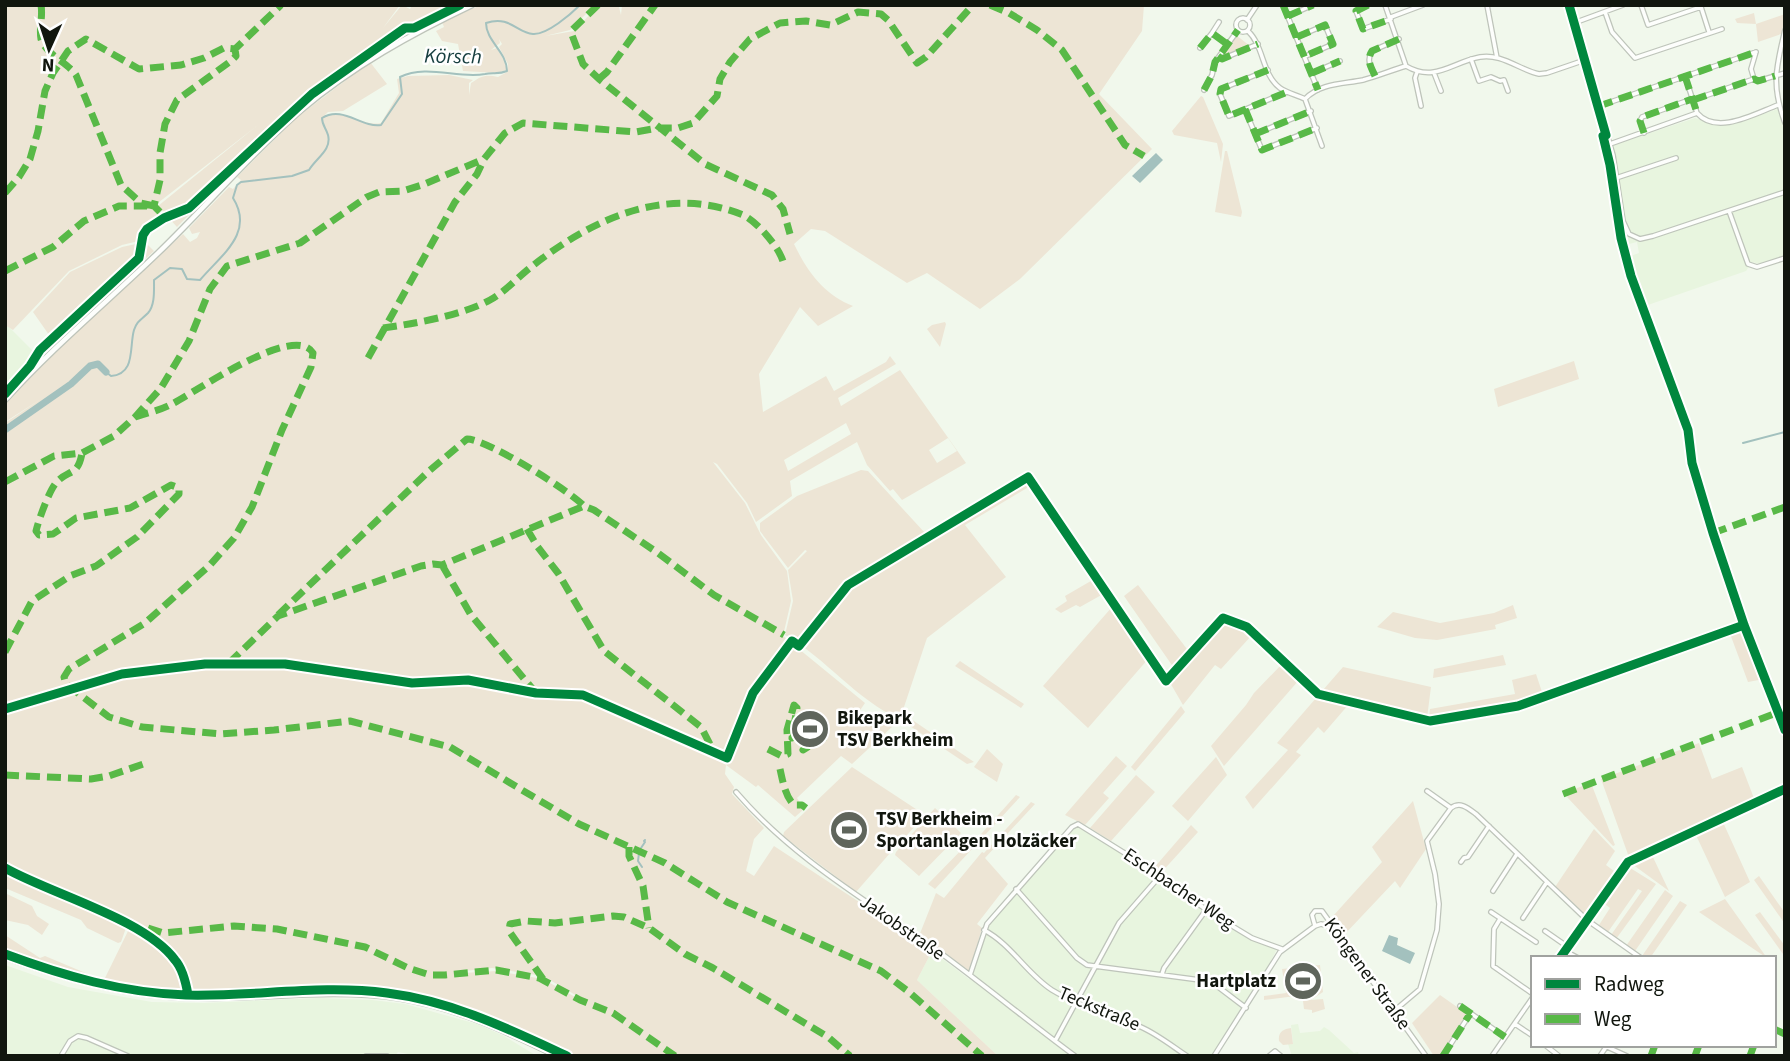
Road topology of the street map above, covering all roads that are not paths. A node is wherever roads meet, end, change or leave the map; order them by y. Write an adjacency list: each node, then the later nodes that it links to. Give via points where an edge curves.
1 (472, 5): 74 (main road, via 382,52 298,113)
2 (1257, 5): 17 (street)
3 (1283, 5): 15 (street)
4 (1313, 5): 15 (street)
5 (1368, 5): 16 (street, via 1356,10 1363,29)
6 (1385, 5): 16 (street)
7 (1423, 5): 16 (street)
8 (1487, 5): 34 (street)
9 (1569, 5): 19 (street)
10 (1623, 5): 12 (street)
11 (1641, 5): 13 (street, via 1648,26)
12 (1616, 6): 14 (street)
13 (1700, 6): 24 (street)
14 (1605, 12): 19 (street); 24 (street, via 1612,32 1635,58)
15 (1288, 16): 26 (street)
16 (1391, 18): 27 (street)
17 (1247, 20): 21 (street, via 1237,21); 23 (street)
18 (1219, 22): 25 (street)
19 (1574, 23): 36 (street)
20 (1722, 29): 24 (street)
21 (1238, 30): 23 (street); 28 (street)
22 (1785, 30): 47 (street)
23 (1248, 31): 29 (street)
24 (1709, 32)
25 (1212, 33): 28 (street); 30 (street)
26 (1297, 37): 33 (street); 33 (street, via 1325,25 1329,34 1333,44)
27 (1399, 40): 38 (street); 45 (street, via 1369,55)
28 (1227, 44): 32 (street)
29 (1258, 44): 32 (street, via 1222,59); 40 (street)
30 (1200, 48)
31 (1746, 55): 39 (street); 39 (street, via 1756,52); 46 (street)
32 (1218, 56): 49 (street)
33 (1305, 57): 42 (street)
34 (1497, 58): 35 (street); 36 (street, via 1539,74)
35 (1471, 60): 43 (street); 52 (street, via 1479,81 1491,77 1504,80)
36 (1585, 60): 58 (street)
37 (1340, 61): 42 (street)
38 (1406, 66): 41 (street); 45 (street)
39 (1751, 69): 48 (street)
40 (1268, 70): 53 (street); 59 (street, via 1222,89 1229,116)
41 (1417, 72): 43 (street); 57 (street)
42 (1312, 73): 50 (street)
43 (1434, 73): 51 (street)
44 (1785, 73): 47 (street)
45 (1374, 76): 50 (street)
46 (1685, 76): 55 (street); 58 (street)
47 (1775, 76): 48 (street); 56 (street)
48 (1754, 79): 55 (street)
49 (1204, 90)
50 (1318, 90): 54 (street)
51 (1441, 91)
52 (1508, 91)
53 (1287, 92): 54 (street); 59 (street)
54 (1305, 99): 60 (street)
55 (1692, 100): 62 (street); 65 (street, via 1642,117)
56 (1778, 105): 61 (street); 62 (street, via 1724,123)
57 (1421, 106)
58 (1599, 106): 67 (street)
59 (1245, 109): 66 (street)
60 (1311, 111): 64 (street); 66 (street)
61 (1783, 112): 63 (street)
62 (1697, 113): 65 (street)
63 (1785, 123)
64 (1317, 128): 66 (street, via 1262,150); 68 (street)
65 (1644, 133): 67 (street)
66 (1255, 134)
67 (1609, 144): 70 (street)
68 (1322, 146)
69 (1676, 158): 70 (street)
70 (1616, 178): 72 (street, via 1623,223 1637,239)
71 (1785, 192): 72 (street)
72 (1729, 211): 73 (street, via 1750,265)
73 (1785, 258)
74 (5, 400)
75 (1427, 791): 77 (street)
76 (736, 792): 104 (street, Jakobstraße, via 772,831 817,868)
77 (1451, 808): 78 (street, via 1459,804); 110 (street, via 1427,841 1439,909 1433,945 1420,989)
78 (1489, 826): 79 (street); 80 (street)
79 (1517, 854): 83 (street); 85 (street)
80 (1461, 862)
81 (1628, 862): 90 (street)
82 (1159, 877): 84 (street, Eschbacher Weg, via 1078,824); 86 (street, Eschbacher Weg); 102 (street, via 1119,923)
83 (1547, 882): 88 (street); 90 (street)
84 (1016, 889): 93 (street); 102 (street, via 1077,958)
85 (1493, 891)
86 (1206, 909): 96 (street, Eschbacher Weg, via 1252,938); 103 (street)
87 (1491, 912): 89 (street)
88 (1523, 918)
89 (1500, 919): 95 (street); 105 (street, via 1494,929 1493,966)
90 (1587, 920): 97 (street); 100 (street)
91 (1315, 926): 92 (street); 92 (street, Köngener Straße, via 1312,915 1318,911); 96 (street)
92 (1332, 927): 110 (street, Köngener Straße)
93 (984, 930): 104 (street); 107 (street, Teckstraße, via 1038,979)
94 (1545, 932): 97 (street)
95 (1536, 942)
96 (1282, 949): 109 (street)
97 (1566, 949): 98 (street); 99 (street)
98 (1561, 956)
99 (1575, 956)
100 (1638, 956)
101 (5, 957): 122 (main road, via 73,981 157,997 325,993 410,1000 475,1019)
102 (1095, 967): 103 (street); 107 (street)
103 (1162, 974): 109 (street, via 1206,981)
104 (970, 975): 115 (street, Jakobstraße)
105 (1531, 994)
106 (1531, 999): 112 (street)
107 (1075, 1003): 115 (street); 124 (street, Teckstraße, via 1144,1028)
108 (1460, 1006): 111 (street)
109 (1246, 1007): 125 (street)
110 (1394, 1011): 127 (street, Köngener Straße)
111 (1470, 1014): 114 (street); 128 (street)
112 (1514, 1024): 113 (street); 114 (street)
113 (1531, 1035)
114 (1505, 1037): 129 (street)
115 (1055, 1041): 123 (street, Jakobstraße)
116 (1607, 1047): 130 (street)
117 (1280, 1054): 126 (street)
118 (61, 1056): 119 (street, via 78,1036)
119 (128, 1056)
120 (366, 1056): 121 (street)
121 (387, 1056)
122 (557, 1056)
123 (1075, 1056)
124 (1187, 1056)
125 (1214, 1056)
126 (1269, 1056)
127 (1426, 1056)
128 (1443, 1056)
129 (1492, 1056)
130 (1627, 1056)

